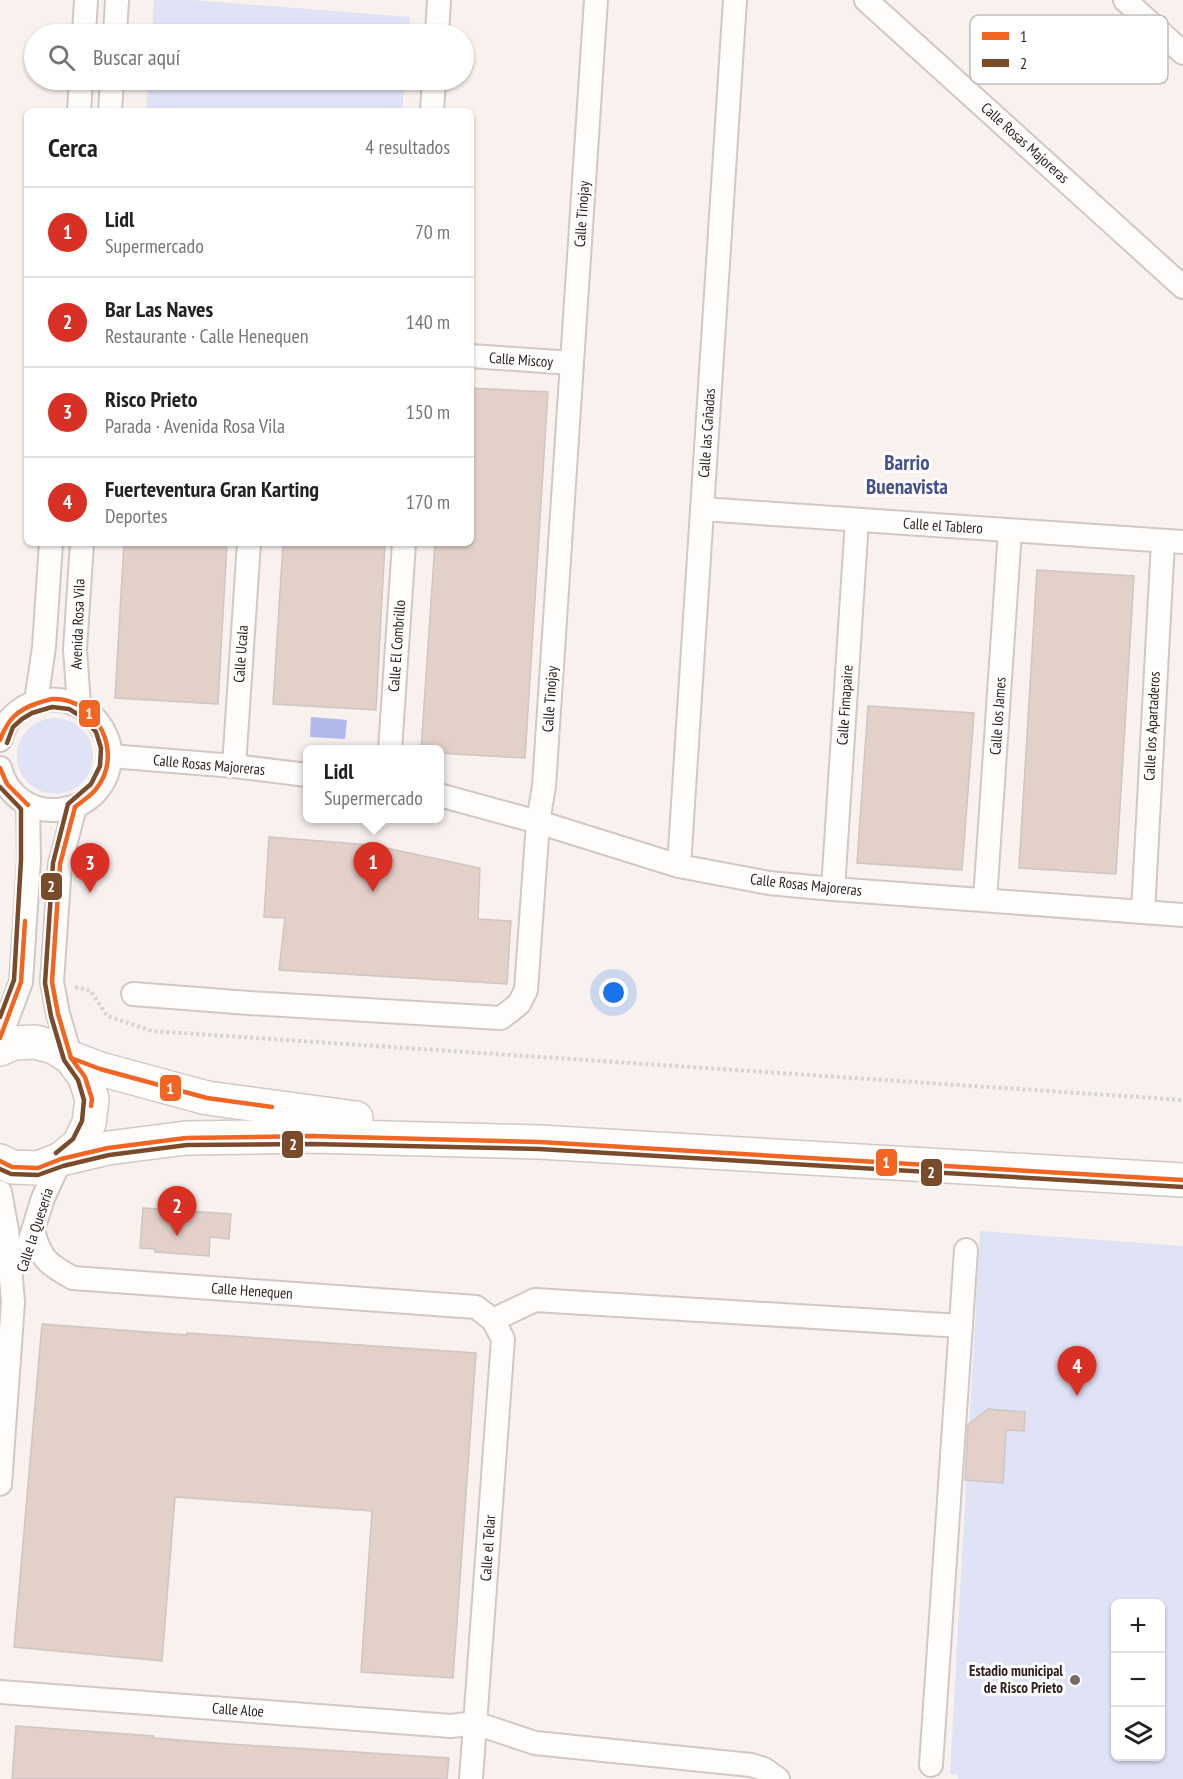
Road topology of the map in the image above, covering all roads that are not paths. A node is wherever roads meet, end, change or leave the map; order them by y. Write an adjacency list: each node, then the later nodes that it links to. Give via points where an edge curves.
1 (87, 0): 9 (street)
2 (117, 0): 10 (street)
3 (439, 0): 11 (street)
4 (596, 0): 22 (street, Calle Tinojay)
5 (735, 0): 23 (street, Calle las Cañadas)
6 (866, 0): 20 (street, Calle Rosas Majoreras)
7 (1125, 0): 8 (street)
8 (1141, 15)
9 (85, 24)
10 (116, 24)
11 (438, 24)
12 (1168, 39): 13 (street)
13 (1183, 53)
14 (80, 90): 17 (street)
15 (111, 90): 18 (street)
16 (433, 90): 19 (street)
17 (79, 108)
18 (110, 108)
19 (432, 108)
20 (1183, 287)
21 (474, 356): 22 (street, Calle Miscoy)
22 (572, 363): 42 (street, Calle Tinojay, via 544,786)
23 (702, 509): 24 (street, Calle el Tablero); 43 (street, Calle las Cañadas)
24 (856, 520): 25 (street, Calle el Tablero); 44 (street, Calle Fimapaire)
25 (1010, 531): 26 (street, Calle el Tablero); 45 (street, Calle los James)
26 (1173, 542): 46 (street, Calle los Apartaderos)
27 (51, 546): 31 (street, Avenida Rosa Vila)
28 (82, 546): 32 (street, Avenida Rosa Vila, via 75,649)
29 (249, 546): 36 (street, Calle Ucala)
30 (404, 546): 34 (street, Calle El Combrillo)
31 (36, 702): 32 (street, via 51,699); 33 (street, via 20,710 7,724)
32 (79, 705): 35 (street, via 103,728)
33 (0, 740)
34 (390, 745)
35 (110, 756): 36 (street, Calle Rosas Majoreras); 41 (street, via 99,788)
36 (234, 766): 38 (street, Calle Rosas Majoreras)
37 (0, 768): 40 (street, via 13,793)
38 (303, 775)
39 (444, 796): 42 (street, Calle Rosas Majoreras)
40 (28, 805): 41 (street, via 43,810); 49 (street, via 29,860 21,982)
41 (75, 807): 51 (street, via 60,864 52,982)
42 (538, 822): 43 (street, Calle Rosas Majoreras); 48 (street, Calle Tinojay, via 526,990 519,1004 501,1018)
43 (679, 866): 44 (street, Calle Rosas Majoreras)
44 (833, 890): 45 (street, Calle Rosas Majoreras)
45 (985, 900): 46 (street, Calle Rosas Majoreras)
46 (1143, 912): 47 (street, Calle Rosas Majoreras)
47 (1183, 915)
48 (133, 994)
49 (0, 1038)
50 (0, 1049): 51 (main road, via 14,1043 34,1042 54,1047)
51 (71, 1058): 52 (main road, via 207,1098); 53 (main road, via 85,1077 92,1099 89,1123 79,1144)
52 (539, 1142): 53 (main road, via 311,1136 186,1138 108,1148); 55 (main road)
53 (61, 1159): 54 (main road, via 38,1168 12,1167); 57 (street, Calle la Quesería)
54 (0, 1161)
55 (1183, 1180)
56 (0, 1192): 58 (street, Calle la Quesería)
57 (33, 1231): 60 (street, Calle la Quesería); 61 (street, Calle Henequen, via 39,1252 52,1267 73,1278 476,1307)
58 (3, 1236): 60 (street, Calle la Quesería)
59 (966, 1250): 62 (street)
60 (13, 1302): 63 (street, Calle la Quesería)
61 (493, 1320): 62 (street, via 535,1300); 65 (street, Calle el Telar, via 502,1339)
62 (961, 1326): 66 (street)
63 (0, 1484)
64 (0, 1692): 65 (street, Calle Aloe, via 440,1725)
65 (475, 1723): 67 (street, Calle el Telar); 68 (street, via 535,1743 751,1765)
66 (931, 1765)
67 (471, 1779)
68 (778, 1779)

